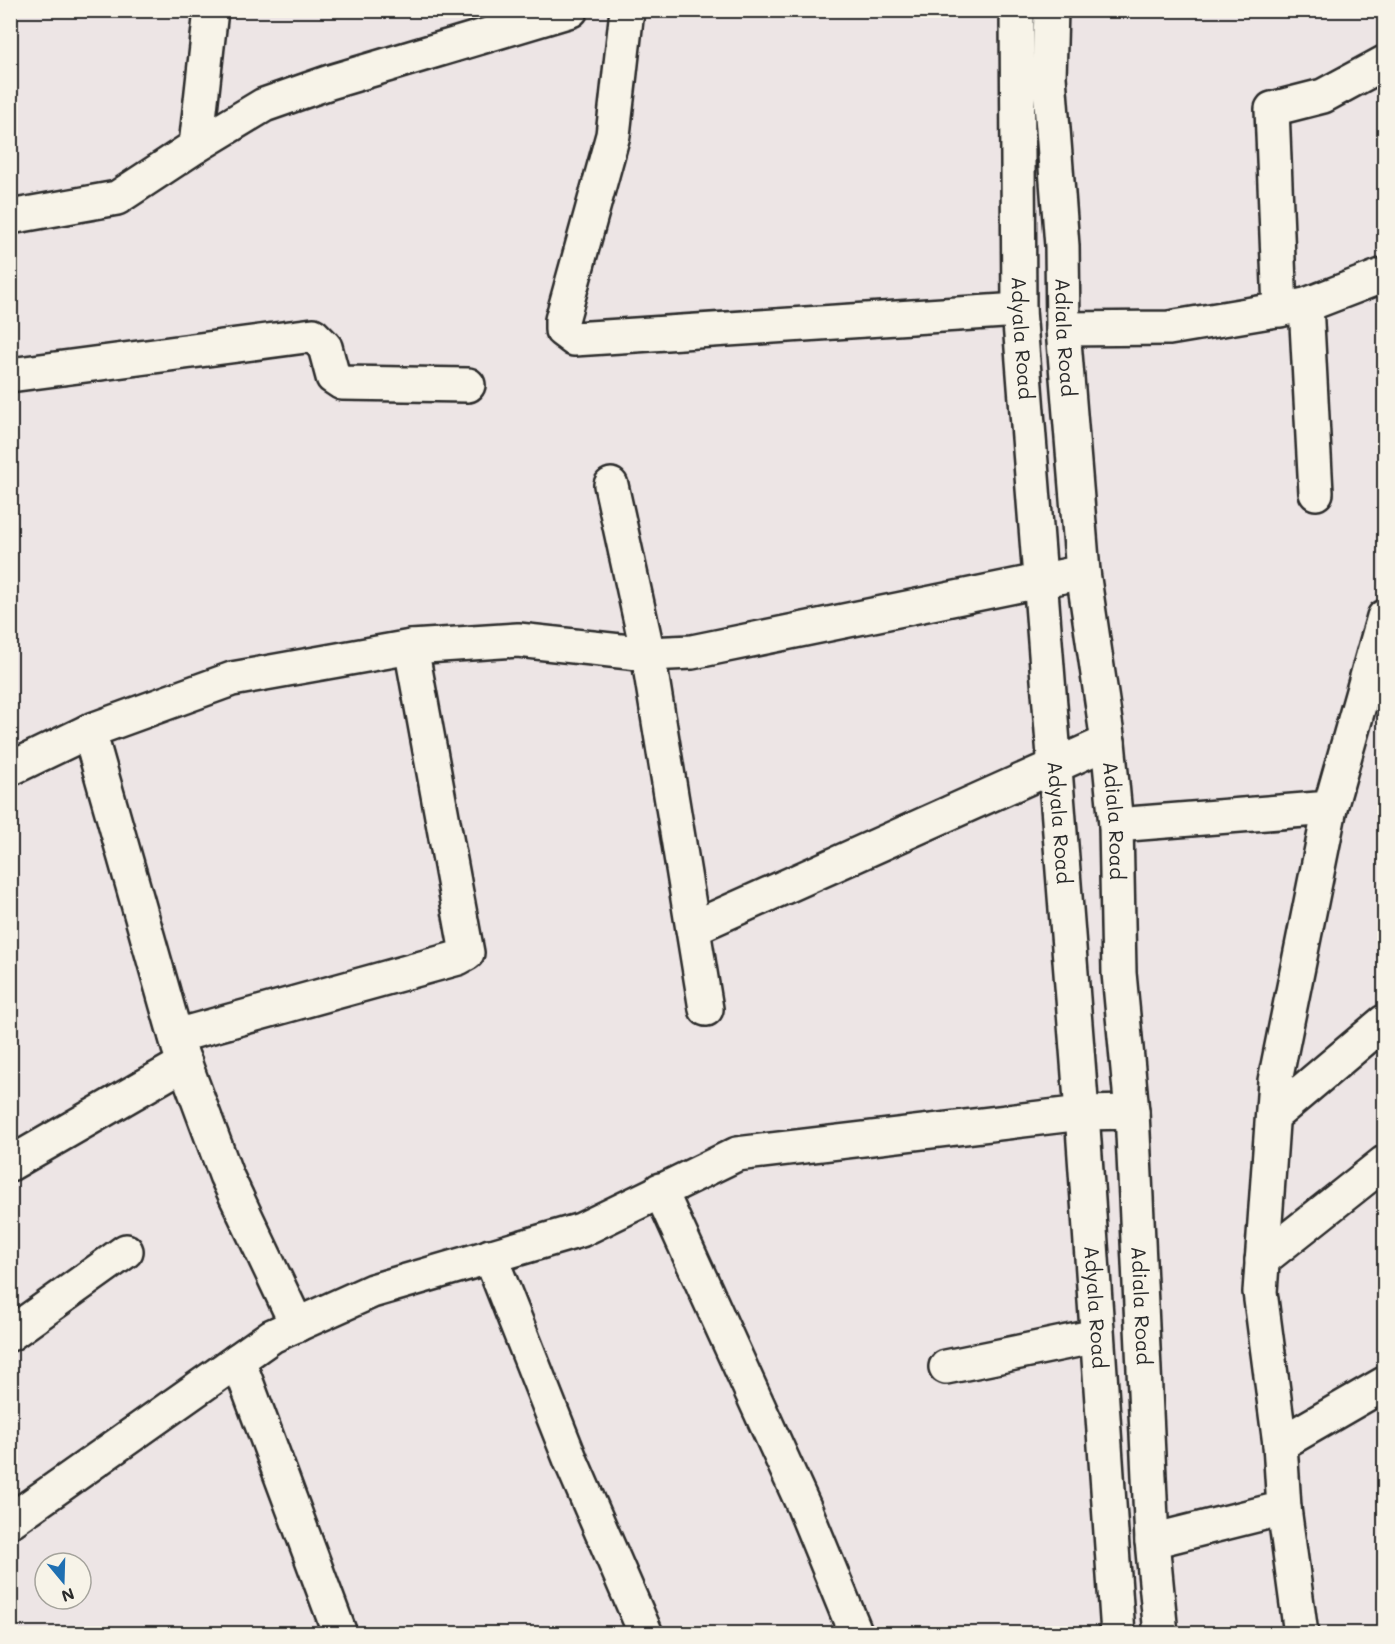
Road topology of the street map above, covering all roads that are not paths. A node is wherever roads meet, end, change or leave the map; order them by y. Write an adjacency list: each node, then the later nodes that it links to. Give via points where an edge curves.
1 (211, 10): 8 (street)
2 (571, 10): 6 (street)
3 (627, 10): 12 (street, via 613,135 562,330 574,339)
4 (1017, 10): 12 (street, Adyala Road)
5 (1051, 10): 13 (street, Adiala Road, via 1049,77 1062,246)
6 (523, 17): 8 (street, via 264,105)
7 (1384, 63): 11 (street, via 1323,96 1272,109)
8 (196, 146): 9 (street, via 117,198)
9 (10, 217)
10 (1384, 275): 11 (street)
11 (1293, 307): 13 (street, via 1169,327); 17 (street)
12 (1019, 310): 19 (street, Adyala Road)
13 (1063, 329): 18 (street, Adiala Road)
14 (10, 375): 15 (street, via 313,335 325,347 333,377 342,383)
15 (468, 385)
16 (611, 485): 22 (street)
17 (1316, 493)
18 (1083, 572): 19 (street); 24 (street, Adiala Road)
19 (1042, 581): 22 (street, via 692,652); 26 (street, Adyala Road)
20 (1384, 617): 27 (street)
21 (411, 647): 22 (street, via 518,640); 23 (street, via 232,679); 32 (street, via 467,953)
22 (648, 654): 29 (street)
23 (89, 731): 25 (street); 32 (street)
24 (1108, 742): 26 (street); 28 (street, Adiala Road)
25 (12, 765)
26 (1056, 765): 29 (street); 34 (street, Adyala Road)
27 (1330, 808): 28 (street); 35 (street, via 1275,1081)
28 (1116, 825): 33 (street, Adiala Road, via 1119,973)
29 (693, 928): 30 (street)
30 (706, 1009)
31 (1384, 1022): 35 (street)
32 (181, 1050): 37 (street); 42 (street, via 226,1175)
33 (1132, 1112): 34 (street); 51 (street, Adiala Road)
34 (1082, 1113): 38 (street, via 737,1154); 44 (street, Adyala Road)
35 (1273, 1116): 41 (street)
36 (1384, 1163): 41 (street)
37 (10, 1164)
38 (660, 1190): 40 (street, via 580,1230); 54 (street, via 804,1507)
39 (126, 1251): 43 (street)
40 (490, 1256): 42 (street, via 372,1291); 53 (street)
41 (1262, 1260): 48 (street, via 1260,1292)
42 (297, 1324): 45 (street)
43 (10, 1334)
44 (1097, 1336): 46 (street); 55 (street, Adyala Road)
45 (238, 1360): 50 (street); 52 (street)
46 (946, 1367)
47 (1384, 1384): 48 (street)
48 (1280, 1444): 49 (street)
49 (1284, 1508): 51 (street); 57 (street)
50 (10, 1521)
51 (1152, 1541): 56 (street, Adiala Road)
52 (340, 1634)
53 (646, 1634)
54 (856, 1634)
55 (1118, 1634)
56 (1161, 1634)
57 (1301, 1634)

